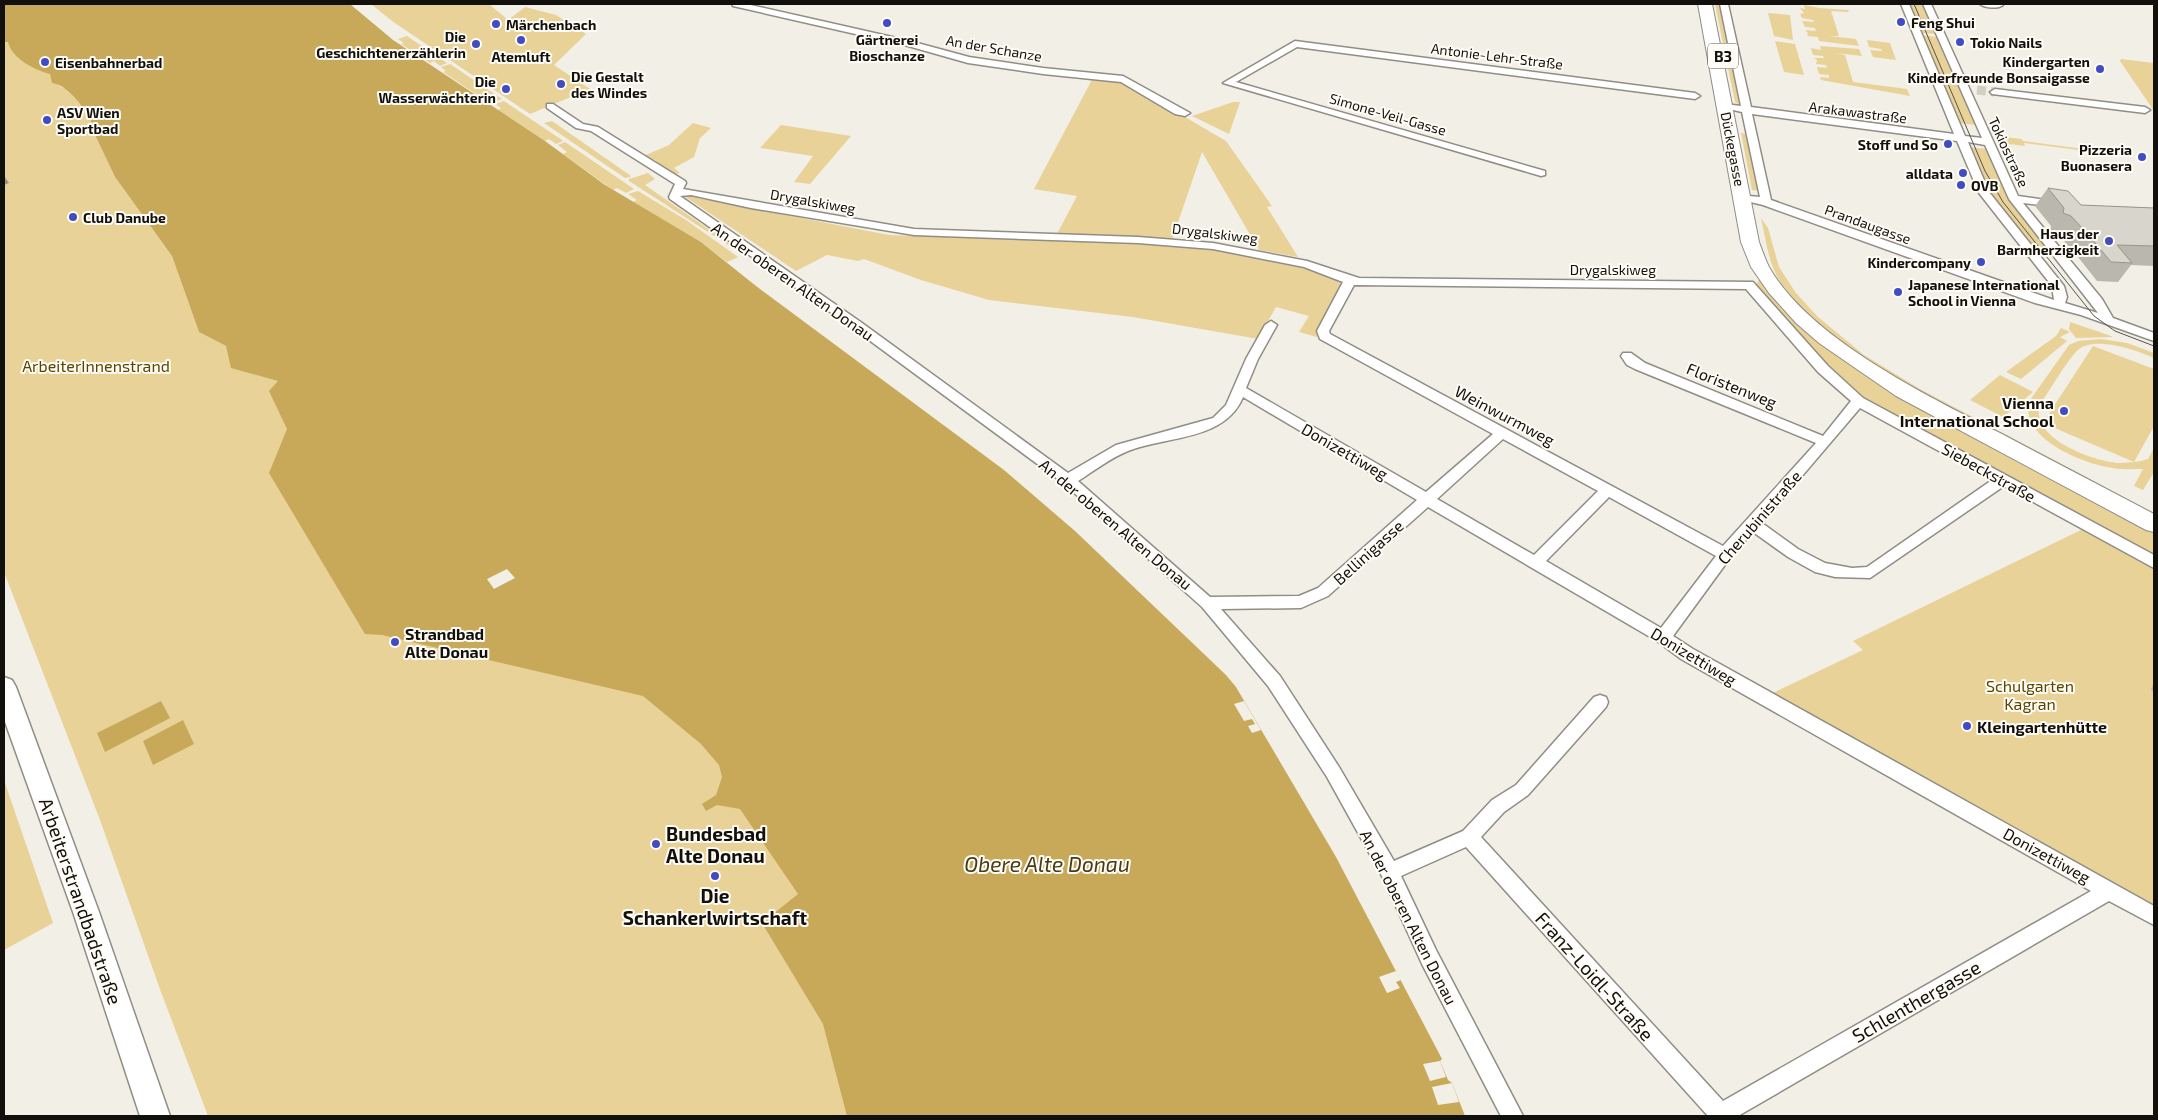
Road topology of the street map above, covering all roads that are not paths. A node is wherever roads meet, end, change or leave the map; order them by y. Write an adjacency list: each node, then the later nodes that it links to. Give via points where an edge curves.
1 (736, 4): 17 (street, An der Schanze, via 968,60 1123,79)
2 (1705, 4): 15 (main road, Dückegasse / B3)
3 (1713, 4): 15 (main road, Dückegasse / B3)
4 (1724, 4): 15 (street, Dückegasse)
5 (1905, 4): 18 (street)
6 (1927, 4): 10 (street, Tokiostraße)
7 (1984, 4): 8 (street)
8 (2000, 6)
9 (1228, 83): 13 (street, Antonie-Lehr-Straße, via 1295,44); 20 (street, Simone-Veil-Gasse)
10 (1964, 88): 11 (street); 19 (street, Tokiostraße)
11 (1977, 90)
12 (1995, 92): 16 (street)
13 (1695, 96)
14 (550, 106): 21 (street, An der oberen Alten Donau, via 681,182)
15 (1736, 109): 18 (street, Arakawastraße); 22 (main road, Dückegasse / B3)
16 (2145, 110)
17 (1185, 113)
18 (1959, 135): 19 (street, Arakawastraße); 28 (street, via 1984,193 2060,290)
19 (1986, 138): 23 (street, Tokiostraße)
20 (1542, 173)
21 (676, 192): 25 (street, Drygalskiweg, via 914,232 1146,240 1213,246 1307,264); 37 (street, An der oberen Alten Donau, via 674,197)
22 (1753, 199): 27 (main road, Dückegasse / B3, via 1761,243); 28 (street, Prandaugasse)
23 (2014, 199): 24 (street); 29 (street, Tokiostraße, via 2098,302)
24 (2071, 206)
25 (1350, 281): 26 (street, Drygalskiweg); 35 (street, Weinwurmweg, via 1323,331 1324,336)
26 (1750, 286): 34 (street, Siebeckstraße, via 1823,369)
27 (1779, 289): 41 (main road, B3, via 1830,337 1906,387); 43 (main road, Siebeckstraße / B3, via 1803,319 1826,339 1903,391)
28 (2058, 305): 29 (street, Prandaugasse)
29 (2109, 321): 31 (street, Prandaugasse)
30 (1271, 325): 33 (street)
31 (2154, 337)
32 (1627, 356): 36 (street, Floristenweg, via 1640,366)
33 (1238, 389): 37 (street, via 1232,407 1218,421 1121,448); 40 (street, Donizettiweg)
34 (1858, 400): 36 (street, Cherubinistraße); 38 (street, Siebeckstraße)
35 (1502, 433): 39 (street, Weinwurmweg); 40 (street, Bellinigasse)
36 (1825, 442): 42 (street, Cherubinistraße)
37 (1068, 480): 47 (street, An der oberen Alten Donau)
38 (2003, 480): 42 (street, via 1870,572 1851,575 1830,572 1809,563); 46 (street, Siebeckstraße)
39 (1608, 490): 44 (street, Weinwurmweg); 45 (street)
40 (1428, 499): 45 (street, Donizettiweg); 47 (street, Bellinigasse, via 1323,592 1301,602)
41 (2154, 520)
42 (1752, 524): 44 (street, Cherubinistraße)
43 (2154, 524)
44 (1726, 554): 48 (street, Cherubinistraße)
45 (1536, 562): 48 (street, Donizettiweg)
46 (2154, 562)
47 (1207, 603): 52 (street, An der oberen Alten Donau, via 1274,681 1304,725)
48 (1663, 637): 53 (street, Donizettiweg, via 1687,654)
49 (4, 686): 55 (main road, Arbeiterstrandbadstraße)
50 (1600, 702): 51 (street, via 1522,790 1498,806)
51 (1469, 836): 52 (street); 57 (street, Franz-Loidl-Straße)
52 (1390, 872): 56 (street, An der oberen Alten Donau, via 1433,965)
53 (2110, 890): 54 (street, Donizettiweg); 58 (street, Schlenthergasse, via 1731,1107)
54 (2154, 916)
55 (155, 1116)
56 (1512, 1116)
57 (1722, 1116)
58 (1726, 1116)

